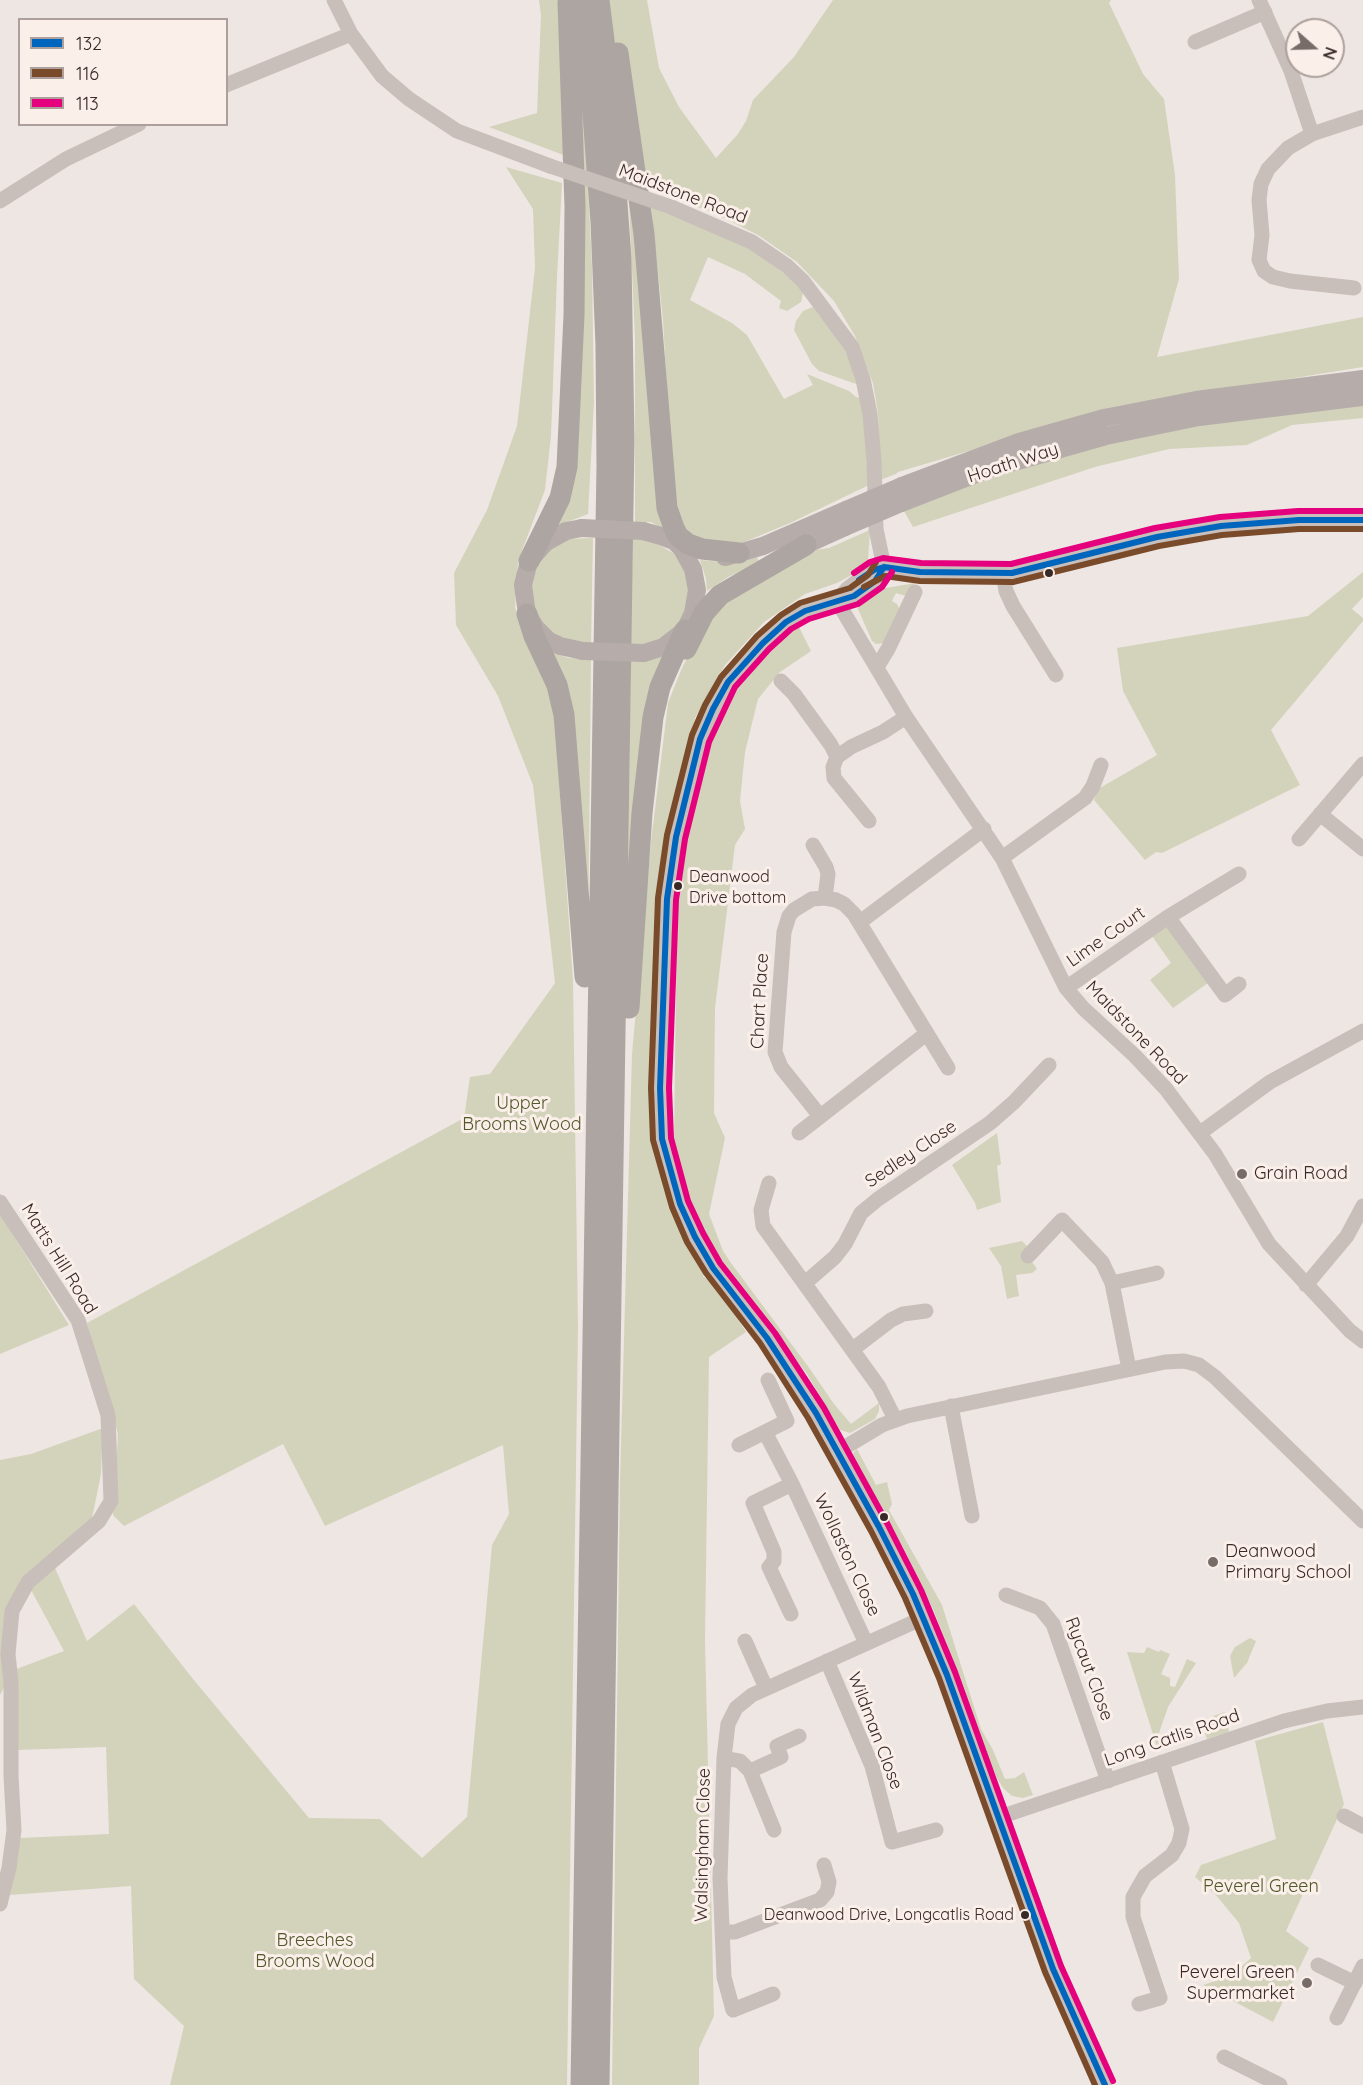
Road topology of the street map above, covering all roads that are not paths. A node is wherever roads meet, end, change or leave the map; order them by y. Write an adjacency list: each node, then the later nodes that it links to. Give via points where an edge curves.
1 (333, 0): 6 (street, Maidstone Road)
2 (599, 0): 59 (highway, via 621,259 623,374)
3 (606, 0): 16 (highway, via 614,27 645,234)
4 (570, 3): 23 (highway, via 575,206 567,467 560,498); 55 (highway, via 593,110 606,345)
5 (1262, 6): 7 (street); 11 (street, via 1291,71)
6 (351, 34): 8 (street); 24 (street, Maidstone Road, bridge, via 382,76 457,131 670,207 752,242 787,266 814,294 852,347 863,379 870,414 876,529)
7 (1195, 42)
8 (228, 84)
9 (1363, 117): 11 (street)
10 (136, 126): 12 (street, via 66,159)
11 (1312, 134): 13 (street, via 1288,148 1265,176 1259,200 1262,235 1258,260 1264,272 1273,277)
12 (0, 201)
13 (1354, 288)
14 (1363, 379): 17 (main road, Hoath Way, via 1206,398 1104,418 1019,442)
15 (1363, 397): 17 (main road, Hoath Way, via 1198,417 1106,435)
16 (665, 490): 20 (highway, via 661,509 666,527); 22 (highway, via 670,520 678,536 702,549)
17 (901, 495): 18 (main road, Hoath Way, bridge)
18 (846, 518): 21 (main road, Hoath Way); 22 (main road, Hoath Way)
19 (1363, 520): 25 (street, via 1263,521 1199,529)
20 (678, 545): 22 (main road, Hoath Way, via 713,557); 23 (main road, bridge, via 643,531 582,528 551,538); 29 (main road, via 697,579)
21 (806, 545): 29 (main road, Hoath Way, via 718,586); 35 (highway, via 711,603 668,688)
22 (739, 553)
23 (529, 561): 28 (main road, via 523,585)
24 (884, 567): 25 (street, via 920,572); 27 (street, via 875,581 854,596)
25 (1003, 573): 31 (street, via 1012,606)
26 (907, 598): 30 (street)
27 (837, 600): 30 (street, Maidstone Road); 77 (street, via 796,616 763,643 728,682 700,739 676,837 667,899 660,1088 662,1139 680,1204 695,1237 713,1268 789,1370)
28 (527, 614): 29 (main road, bridge, via 549,641 583,651 644,653 674,641); 55 (highway, via 557,685 564,715 584,955 588,1062)
29 (689, 621): 35 (highway, via 656,701)
30 (877, 667): 33 (street, Maidstone Road)
31 (1056, 675)
32 (781, 681): 34 (street)
33 (906, 717): 34 (street); 40 (street, Maidstone Road)
34 (837, 757): 39 (street, via 832,772 836,783)
35 (649, 760): 59 (highway, via 642,813 626,1078)
36 (1363, 764): 38 (street)
37 (1101, 765): 44 (street, via 1085,798)
38 (1320, 814): 41 (street); 43 (street)
39 (869, 821)
40 (984, 829): 44 (street, Maidstone Road); 48 (street)
41 (1299, 839)
42 (813, 845): 46 (street, via 828,874)
43 (1363, 849)
44 (1002, 858): 50 (street, Maidstone Road)
45 (1239, 874): 47 (street, Lime Court)
46 (825, 898): 48 (street, via 844,904); 56 (street, Chart Place, via 800,905 786,924 775,1045 781,1067)
47 (1168, 917): 49 (street, Lime Court, via 1225,995); 50 (street, Lime Court)
48 (860, 922): 52 (street)
49 (1239, 984)
50 (1066, 988): 58 (street, Maidstone Road, via 1146,1068)
51 (1363, 1030): 58 (street, via 1270,1082)
52 (926, 1034): 54 (street); 56 (street)
53 (1049, 1065): 65 (street, Sedley Close, via 990,1123 861,1213 835,1257)
54 (948, 1068)
55 (596, 1090): 108 (highway)
56 (820, 1116): 57 (street)
57 (799, 1133)
58 (1200, 1133): 67 (street, Maidstone Road, via 1269,1244)
59 (613, 1134): 109 (highway)
60 (769, 1183): 65 (street, via 761,1221)
61 (0, 1202): 100 (street, Matts Hill Road, via 78,1320 108,1416 111,1502 99,1521 28,1582 12,1611 8,1654 14,1830)
62 (1363, 1206): 67 (street, via 1347,1236)
63 (1028, 1256): 66 (street, via 1062,1220 1102,1262)
64 (1157, 1273): 66 (street)
65 (805, 1283): 70 (street)
66 (1112, 1284): 71 (street)
67 (1306, 1285): 69 (street, Maidstone Road)
68 (926, 1311): 70 (street, via 891,1320)
69 (1363, 1341)
70 (853, 1349): 74 (street)
71 (1129, 1370): 73 (street); 80 (street, via 1176,1361 1207,1370)
72 (768, 1380): 75 (street, via 787,1421)
73 (951, 1406): 74 (street); 79 (street)
74 (896, 1419): 77 (street)
75 (765, 1432): 76 (street); 78 (street, Wollaston Close)
76 (739, 1445)
77 (837, 1452): 83 (street, via 901,1569)
78 (792, 1484): 82 (street, Wollaston Close, via 753,1503 774,1552 769,1567); 85 (street, Wollaston Close)
79 (972, 1516)
80 (1363, 1521)
81 (1006, 1594): 93 (street, Rycaut Close, via 1040,1608 1053,1624)
82 (791, 1614)
83 (923, 1618): 85 (street, Walsingham Close); 95 (street)
84 (745, 1641): 87 (street)
85 (866, 1643): 86 (street, Walsingham Close)
86 (827, 1661): 87 (street, Walsingham Close); 98 (street, Wildman Close, via 872,1766 892,1842)
87 (766, 1688): 90 (street, Walsingham Close, via 745,1698 736,1708 726,1731)
88 (1363, 1707): 91 (street, Long Catlis Road, via 1284,1721)
89 (799, 1736): 92 (street, via 777,1746 781,1757)
90 (723, 1758): 92 (street, Walsingham Close, via 740,1761); 101 (street, Walsingham Close)
91 (1162, 1762): 93 (street, Long Catlis Road); 105 (street, via 1182,1829 1172,1855 1145,1876 1133,1897 1133,1917 1160,1998)
92 (750, 1771): 97 (street)
93 (1108, 1781): 95 (street, Long Catlis Road)
94 (1344, 1816): 96 (street)
95 (997, 1818): 110 (street, via 1053,1969)
96 (1363, 1826)
97 (774, 1830)
98 (936, 1830)
99 (824, 1865): 101 (street, Walsingham Close, via 829,1882 820,1900 735,1932)
100 (0, 1904)
101 (722, 1932): 104 (street, Walsingham Close, via 724,1977 733,2010)
102 (1318, 1965): 103 (street)
103 (1359, 1977): 106 (street)
104 (773, 1994)
105 (1139, 2004)
106 (1337, 2018)
107 (1224, 2057): 111 (street)
108 (581, 2085)
109 (598, 2085)
110 (1105, 2085)
111 (1280, 2085)

